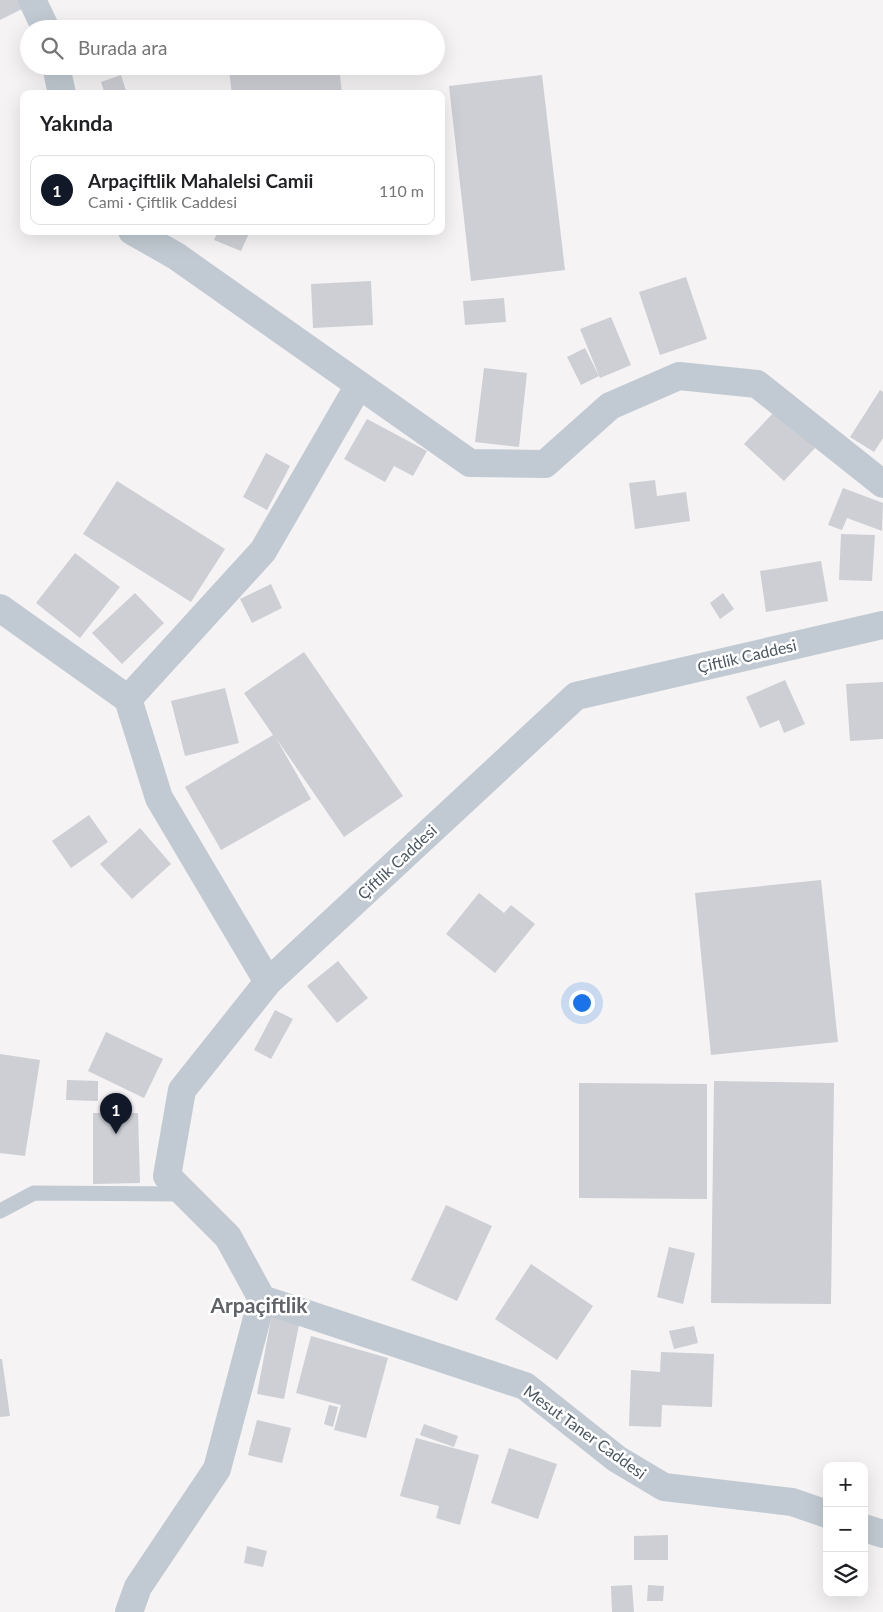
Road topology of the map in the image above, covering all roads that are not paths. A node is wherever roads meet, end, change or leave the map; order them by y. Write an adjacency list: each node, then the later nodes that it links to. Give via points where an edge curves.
1 (32, 0): 2 (street)
2 (42, 20)
3 (58, 75): 4 (street)
4 (61, 90)
5 (139, 235): 6 (street, via 176,256)
6 (358, 385): 7 (street, via 470,463 545,464 610,406 679,376 757,384); 10 (street, via 263,551)
7 (883, 484)
8 (0, 608): 10 (street)
9 (883, 625): 11 (street, Çiftlik Caddesi, via 576,696)
10 (128, 699): 11 (street, via 159,798)
11 (268, 982): 12 (street, Çiftlik Caddesi, via 182,1090 166,1176)
12 (185, 1194): 13 (lane, via 34,1194); 14 (street, Çiftlik Caddesi, via 228,1237)
13 (0, 1211)
14 (262, 1299): 15 (street, Mesut Taner Caddesi, via 525,1386 617,1459 664,1487 792,1502); 18 (street, via 218,1470 138,1587)
15 (823, 1513)
16 (868, 1529): 17 (street)
17 (883, 1534)
18 (129, 1612)

